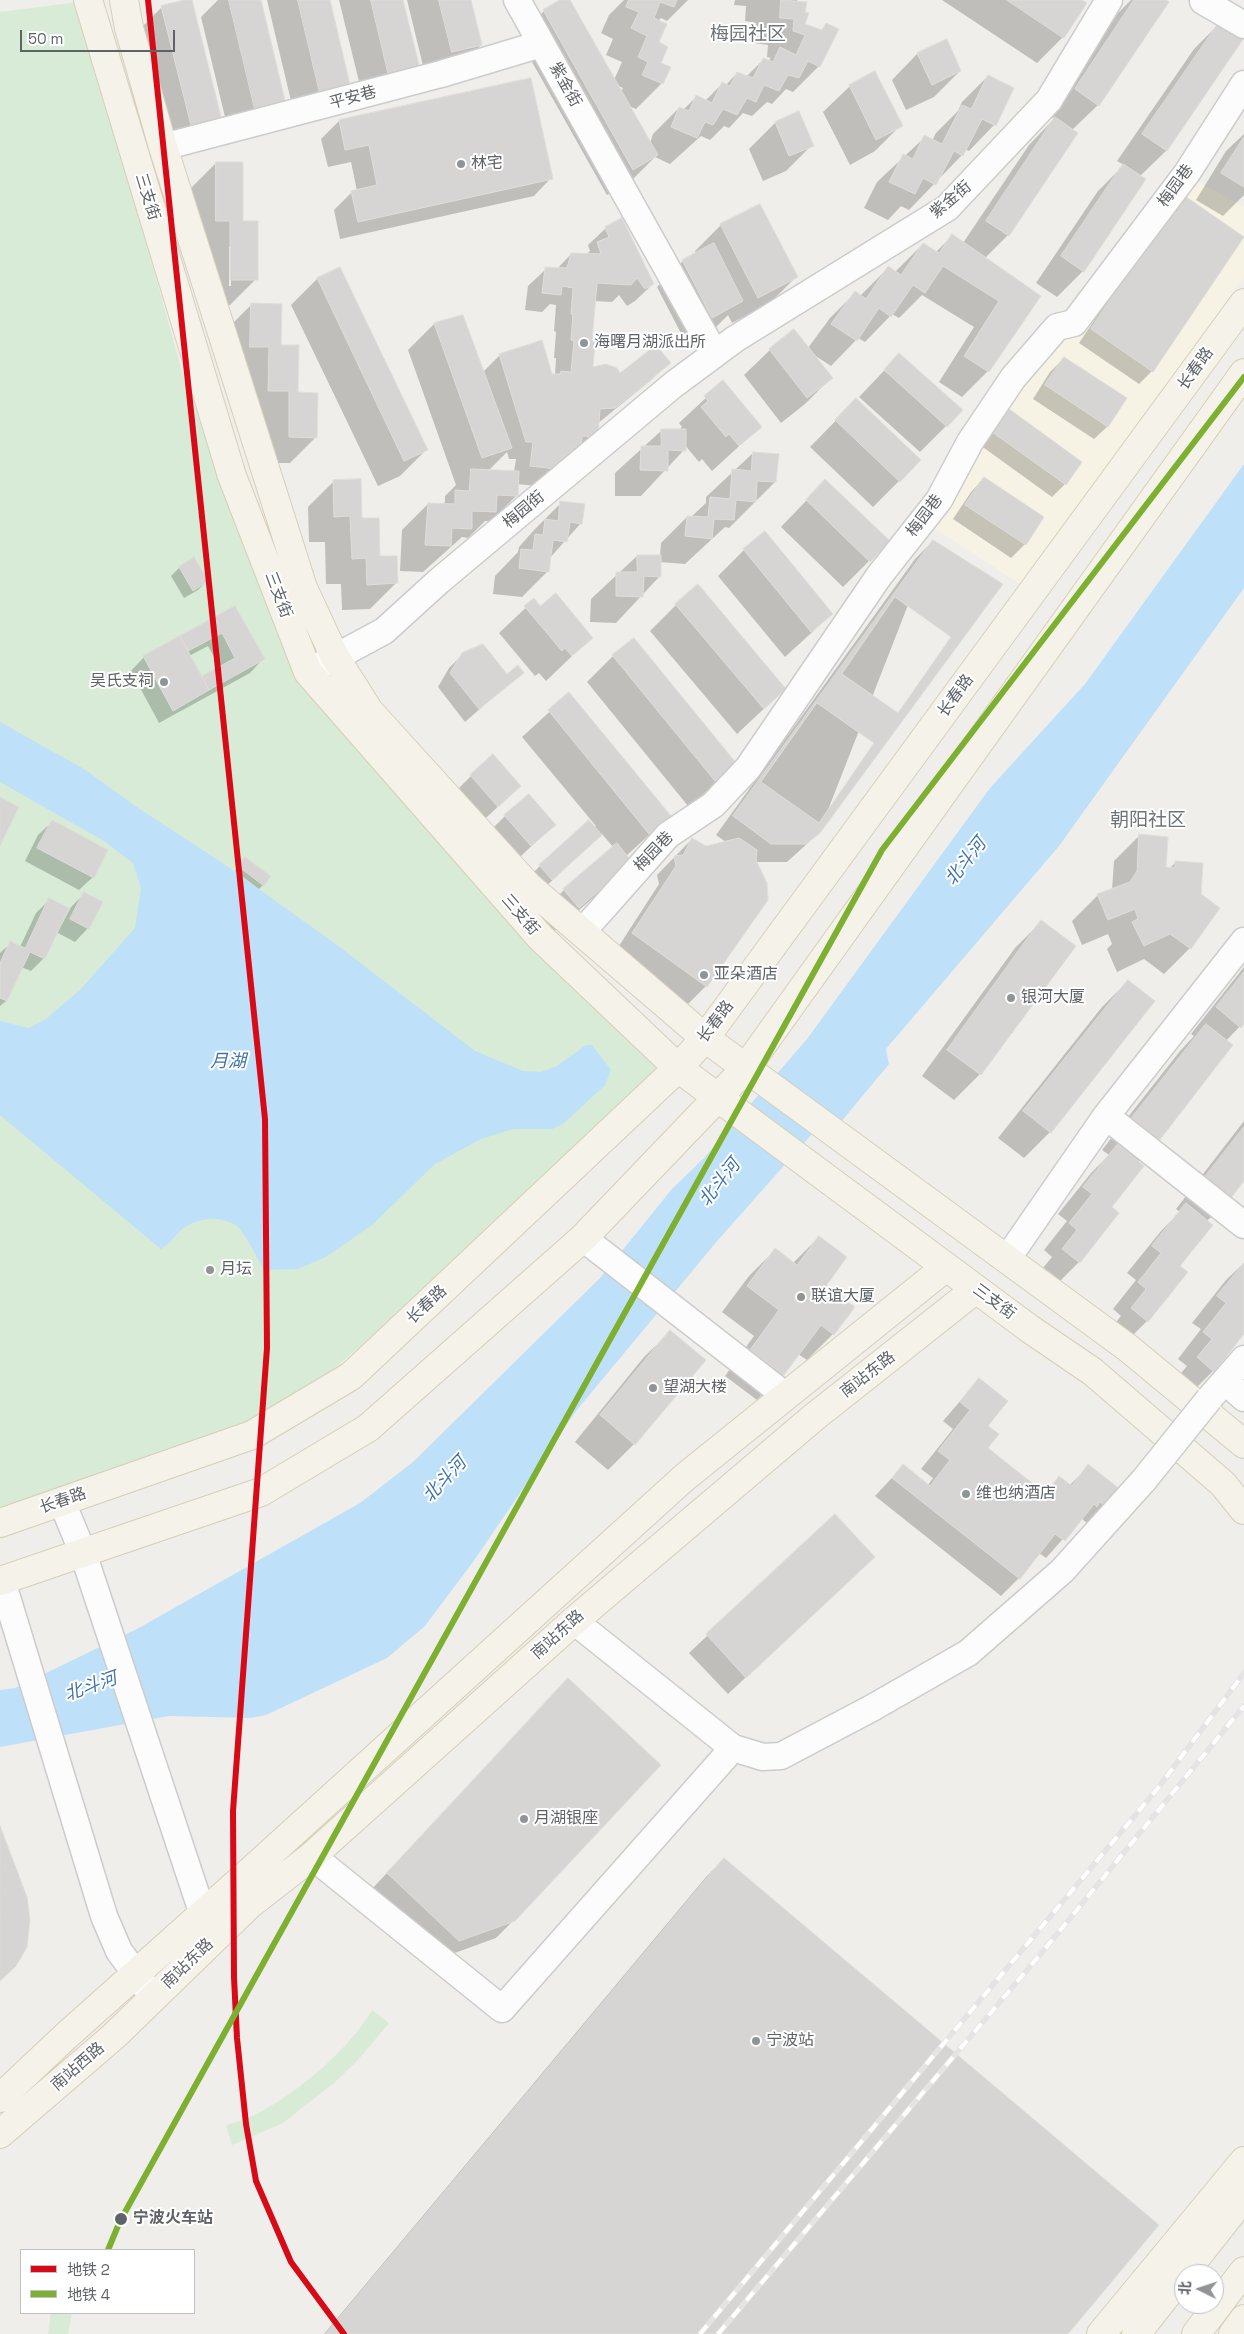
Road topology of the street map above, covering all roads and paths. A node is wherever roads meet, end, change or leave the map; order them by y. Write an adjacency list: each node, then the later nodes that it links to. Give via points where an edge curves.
1 (88, 0): 14 (main road, 三支街, via 232,476)
2 (124, 0): 9 (main road, 三支街)
3 (1109, 0): 11 (street, 紫金街, via 1049,100 947,208)
4 (1202, 1): 6 (street)
5 (522, 2): 7 (street, 紫金街)
6 (1244, 25)
7 (541, 44): 9 (street, 平安巷, via 442,74); 11 (street, 紫金街)
8 (1244, 84): 15 (street, 梅园巷, via 1187,173 1074,323 1057,327 1013,378 970,442 940,500 879,576 748,768 713,805 668,835)
9 (163, 147): 13 (main road, 三支街, via 304,588)
10 (1244, 303): 17 (main road, 长春路)
11 (725, 347): 13 (street, 梅园街, via 627,423 384,631)
12 (1244, 373): 19 (main road)
13 (335, 657): 14 (street, 梅园街); 15 (main road, 三支街, via 369,711 529,887)
14 (308, 672): 18 (main road, 三支街, via 540,937)
15 (582, 932): 17 (main road, 三支街)
16 (1244, 941): 21 (street)
17 (705, 1038): 18 (main road, 长春路); 19 (main road, 三支街)
18 (678, 1068): 20 (main road, 三支街); 31 (main road, 长春路, via 351,1376 252,1435)
19 (752, 1073): 20 (main road); 24 (main road)
20 (725, 1102): 23 (main road); 25 (main road, 三支街)
21 (1106, 1116): 22 (street); 24 (street)
22 (1244, 1225)
23 (594, 1246): 29 (street); 34 (main road, via 368,1428 261,1492)
24 (1007, 1259): 30 (main road, via 1128,1348)
25 (946, 1267): 26 (main road, 三支街); 29 (main road, 南站东路)
26 (976, 1289): 32 (main road, 三支街, via 1093,1372 1223,1484); 36 (main road, 南站东路, via 805,1425)
27 (1244, 1359): 28 (street)
28 (1226, 1393): 37 (street, bridge, via 1062,1571 968,1653 780,1756 763,1757)
29 (786, 1396): 39 (main road, 南站东路, via 684,1477)
30 (1244, 1444)
31 (62, 1502): 33 (main road, 长春路); 34 (street)
32 (1244, 1510)
33 (0, 1523)
34 (83, 1553): 35 (main road); 39 (street)
35 (1, 1579): 41 (street, via 104,1916 119,1951)
36 (574, 1621): 37 (street); 38 (main road, 南站东路)
37 (733, 1748): 38 (street, via 502,2009)
38 (312, 1856): 40 (main road, 南站东路, via 249,1905)
39 (202, 1915): 40 (street); 41 (main road, 南站东路)
40 (212, 1941): 42 (main road, 南站东路)
41 (135, 1975): 42 (street); 43 (main road, 南站西路)
42 (153, 1997): 44 (main road, 南站西路, via 114,2036)
43 (0, 2098)
44 (0, 2134)
45 (1244, 2160): 49 (main road)
46 (1244, 2197): 50 (main road)
47 (1244, 2271): 51 (main road)
48 (1244, 2319): 52 (main road)
49 (1101, 2334)
50 (1136, 2334)
51 (1196, 2334)
52 (1232, 2334)

